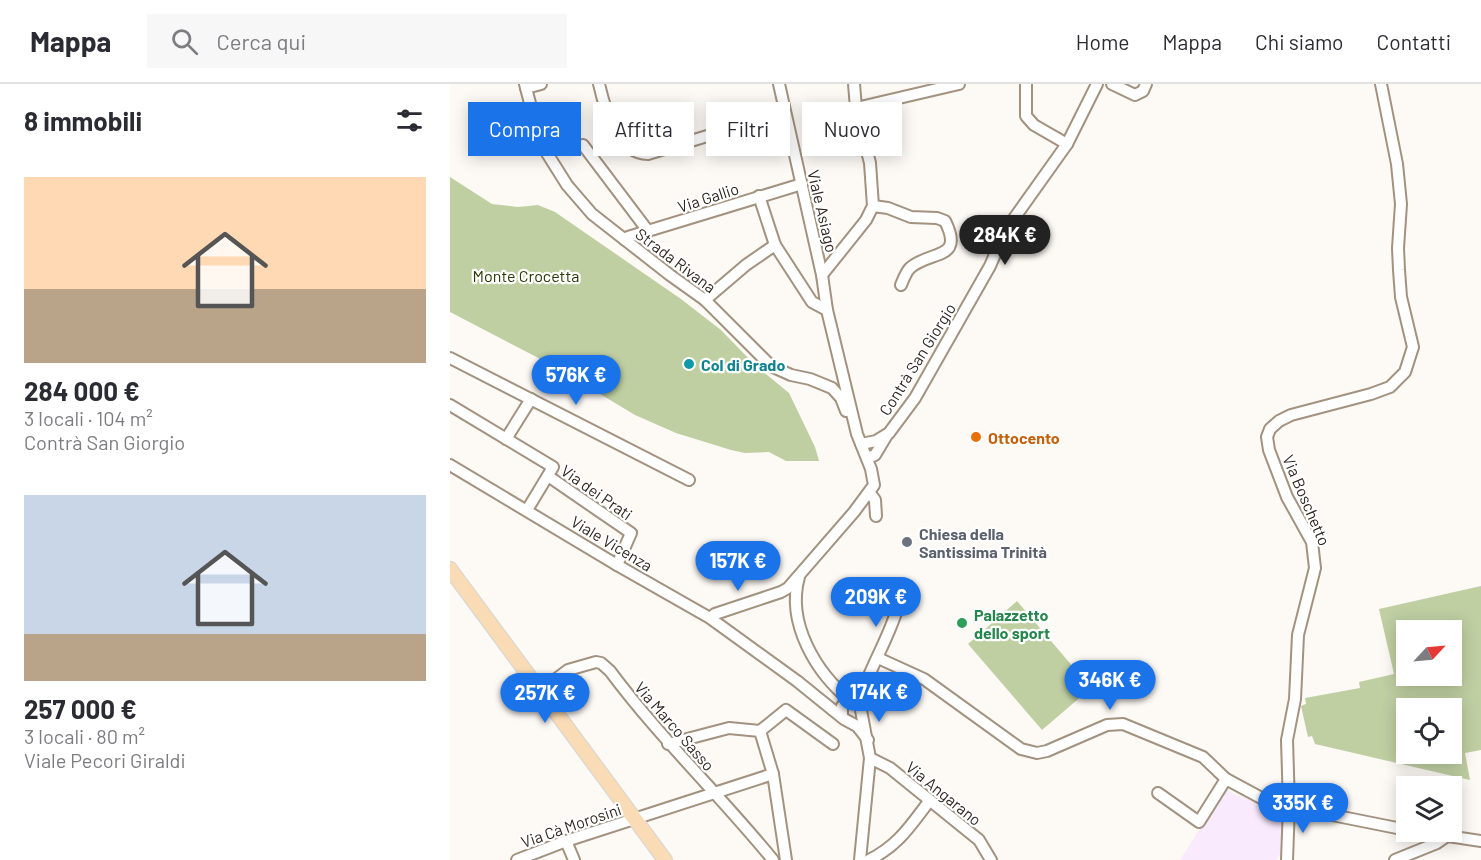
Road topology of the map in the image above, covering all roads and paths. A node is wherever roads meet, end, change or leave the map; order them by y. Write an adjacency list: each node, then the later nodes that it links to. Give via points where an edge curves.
1 (541, 84): 11 (street)
2 (599, 84): 16 (street, via 616,131 636,154)
3 (779, 84): 12 (street, Viale Asiago)
4 (854, 84): 13 (street)
5 (959, 84): 14 (street)
6 (1026, 84): 18 (street, via 1026,116)
7 (1097, 84): 18 (street, Contrà San Giorgio)
8 (1112, 84): 9 (street, via 1135,95)
9 (1146, 84)
10 (1381, 84): 65 (street, Via Boschetto, via 1398,174 1401,297 1413,347 1405,372 1390,387 1291,415 1270,429 1267,437 1287,497 1315,554 1298,635 1295,699 1287,740)
11 (525, 86): 24 (street, Strada Rivana, via 540,142 567,185 592,214)
12 (783, 102)
13 (856, 102)
14 (882, 102)
15 (790, 135): 20 (street, Viale Asiago)
16 (706, 136)
17 (583, 144): 23 (street)
18 (1067, 144): 34 (street, Contrà San Giorgio, via 1005,231 990,266 915,398)
19 (868, 156): 22 (street)
20 (802, 184): 21 (street, Via Gallio); 26 (street, Viale Asiago)
21 (759, 196): 23 (street, Via Gallio); 25 (street)
22 (873, 206): 26 (street, via 867,220); 27 (street, via 911,217 945,221 952,236 951,246 909,269)
23 (648, 231): 24 (street, Via Gallio)
24 (625, 240): 28 (street, Strada Rivana)
25 (775, 245): 28 (street); 29 (street, via 812,302)
26 (822, 275): 29 (street, Viale Asiago)
27 (900, 285)
28 (705, 300): 33 (street, Strada Rivana, via 771,366 832,388 849,417)
29 (827, 310): 33 (street, Viale Asiago)
30 (450, 358): 31 (street)
31 (531, 399): 35 (street); 40 (street)
32 (450, 405): 35 (street)
33 (853, 417): 36 (street)
34 (889, 433): 36 (street, Contrà San Giorgio); 37 (street, Contrà San Giorgio, via 875,455)
35 (506, 439): 39 (street, via 553,467)
36 (861, 444): 37 (street)
37 (867, 458): 41 (street, via 874,485)
38 (450, 465): 42 (street, Viale Vicenza)
39 (548, 476): 42 (street); 44 (street, Via dei Prati, via 631,533)
40 (689, 480)
41 (870, 493): 43 (street, via 875,500); 46 (street)
42 (527, 510): 44 (street, Viale Vicenza)
43 (876, 516)
44 (617, 565): 50 (street, Viale Vicenza)
45 (453, 577): 52 (main road)
46 (799, 577): 47 (street); 48 (street)
47 (781, 592): 48 (street, via 790,594); 50 (street)
48 (795, 606): 53 (street, via 816,662)
49 (898, 606): 51 (street)
50 (710, 618): 54 (street, Viale Vicenza)
51 (879, 658): 53 (street); 61 (street, via 924,679 1021,749 1047,751 1107,725 1123,724 1203,757)
52 (540, 691): 57 (street, Via Marco Sasso, via 568,670 601,663); 66 (main road)
53 (856, 705): 54 (street, via 859,718); 54 (street, via 842,706); 56 (street)
54 (846, 719): 56 (street, Viale Vicenza)
55 (760, 730): 57 (street, via 729,728); 58 (street, via 786,710); 60 (street)
56 (868, 740): 59 (street)
57 (668, 744): 62 (street, Via Marco Sasso)
58 (833, 744)
59 (870, 758): 64 (street, Via Angarano, via 890,768); 77 (street)
60 (773, 774): 62 (street, Via Cà Morosini); 76 (street)
61 (1226, 779): 63 (street, via 1199,822); 65 (street, via 1265,800)
62 (714, 793): 66 (street, Via Cà Morosini); 75 (street, Via Marco Sasso)
63 (1158, 793)
64 (930, 801): 78 (street, via 897,842); 79 (street, Via Angarano, via 979,840)
65 (1289, 806): 67 (street); 80 (street)
66 (635, 819): 69 (street, Via Cà Morosini); 74 (main road)
67 (1396, 828)
68 (1462, 838): 70 (street)
69 (566, 841): 72 (street, Via Cà Morosini); 73 (street)
70 (1481, 841)
71 (1438, 842): 81 (street)
72 (517, 860)
73 (574, 860)
74 (665, 860)
75 (773, 860)
76 (786, 860)
77 (860, 860)
78 (869, 860)
79 (991, 860)
80 (1287, 860)
81 (1395, 860)

